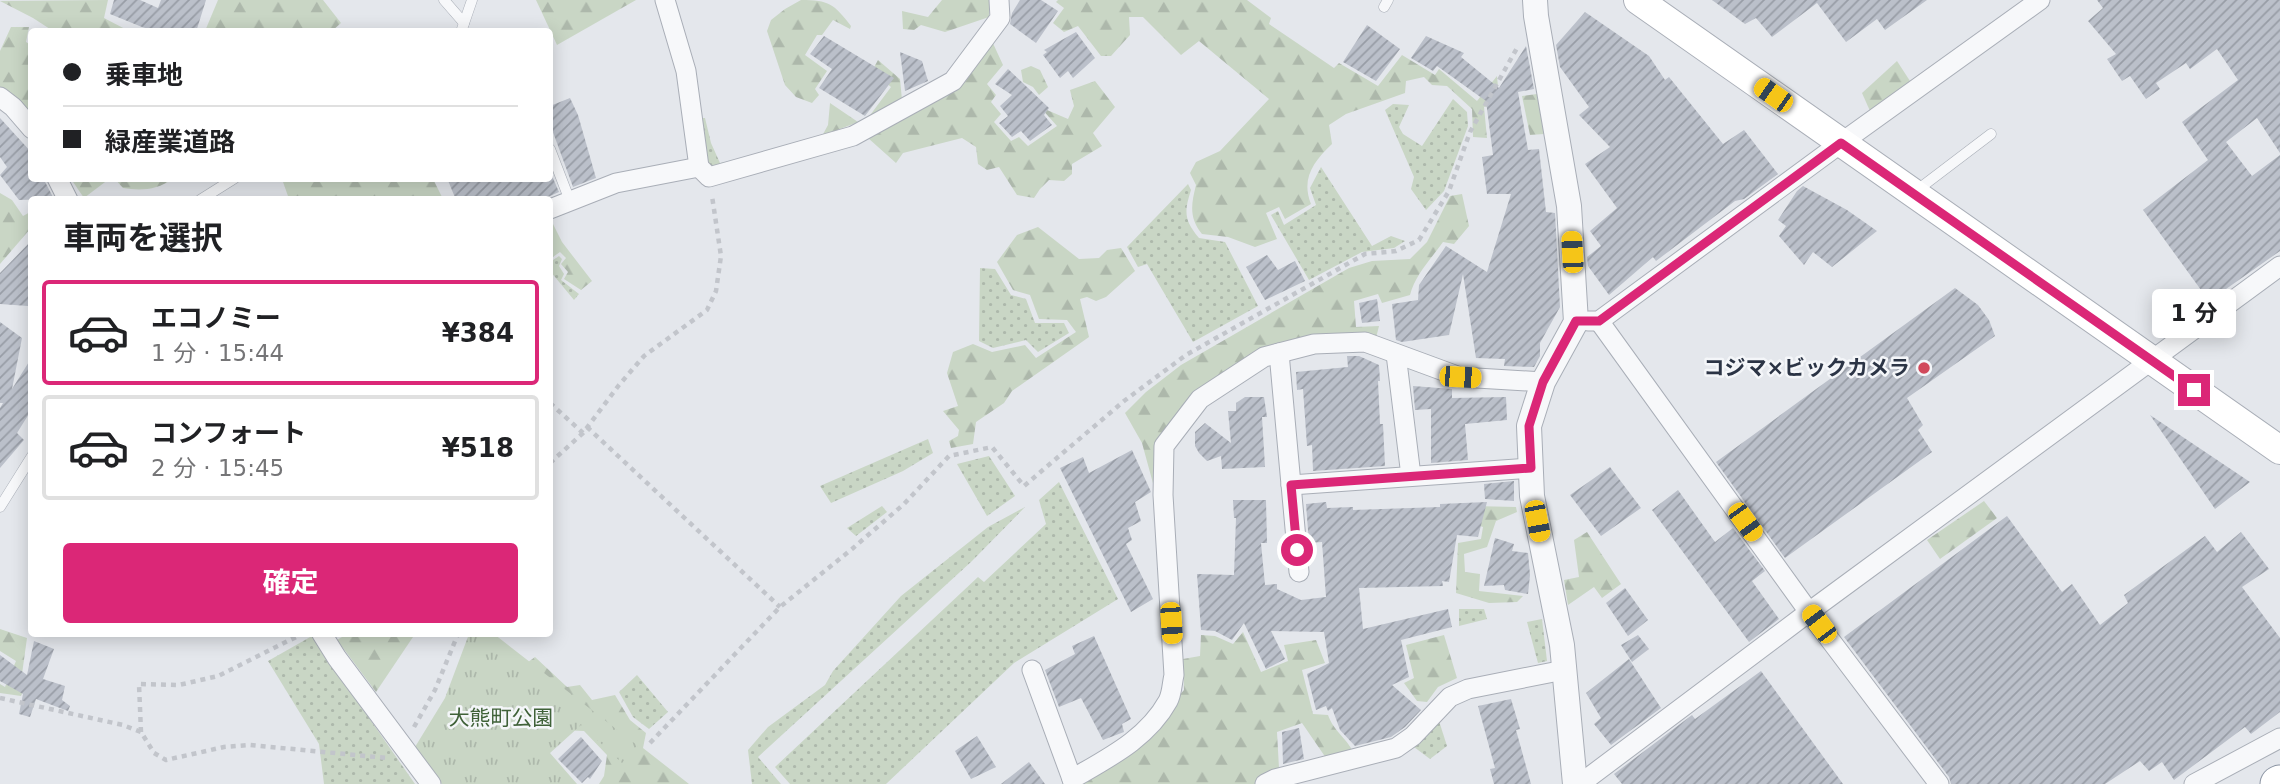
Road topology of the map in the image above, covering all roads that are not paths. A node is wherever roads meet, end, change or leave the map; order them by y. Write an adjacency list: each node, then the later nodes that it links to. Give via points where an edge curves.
1 (444, 0): 8 (lane)
2 (472, 0): 8 (lane)
3 (665, 0): 14 (street, via 686,71)
4 (999, 0): 14 (street, via 1000,18 953,81 853,136)
5 (1638, 0): 12 (main road)
6 (2040, 0): 12 (street)
7 (1535, 8): 21 (street)
8 (462, 27)
9 (0, 97): 10 (street)
10 (28, 124)
11 (1991, 134): 16 (lane)
12 (1841, 143): 16 (main road); 21 (street)
13 (553, 157): 18 (lane)
14 (704, 172): 18 (street, via 616,183)
15 (228, 182): 17 (lane)
16 (1913, 193): 24 (main road)
17 (206, 196)
18 (570, 201): 19 (street)
19 (553, 208)
20 (2280, 266): 24 (street)
21 (1588, 321): 25 (street); 33 (street)
22 (1279, 353): 23 (street, via 1314,344 1365,342); 30 (street); 38 (street, via 1264,357 1200,399 1164,446 1174,675 1170,699 1128,747)
23 (1396, 354): 25 (street, via 1460,377); 29 (street)
24 (2151, 360): 26 (main road); 33 (street)
25 (1543, 382): 28 (street, via 1529,426)
26 (2280, 450)
27 (28, 462): 31 (lane)
28 (1531, 468): 29 (street); 36 (street, via 1532,496)
29 (1411, 477): 30 (street)
30 (1291, 485): 32 (street)
31 (0, 507)
32 (1299, 572)
33 (1809, 611): 41 (street); 42 (street)
34 (324, 637): 39 (street)
35 (1032, 670): 38 (street)
36 (1564, 670): 40 (street, via 1468,689 1450,696 1396,748); 41 (street)
37 (2280, 738): 43 (street)
38 (1073, 781)
39 (431, 784)
40 (1265, 784)
41 (1577, 784)
42 (1939, 784)
43 (2194, 784)

